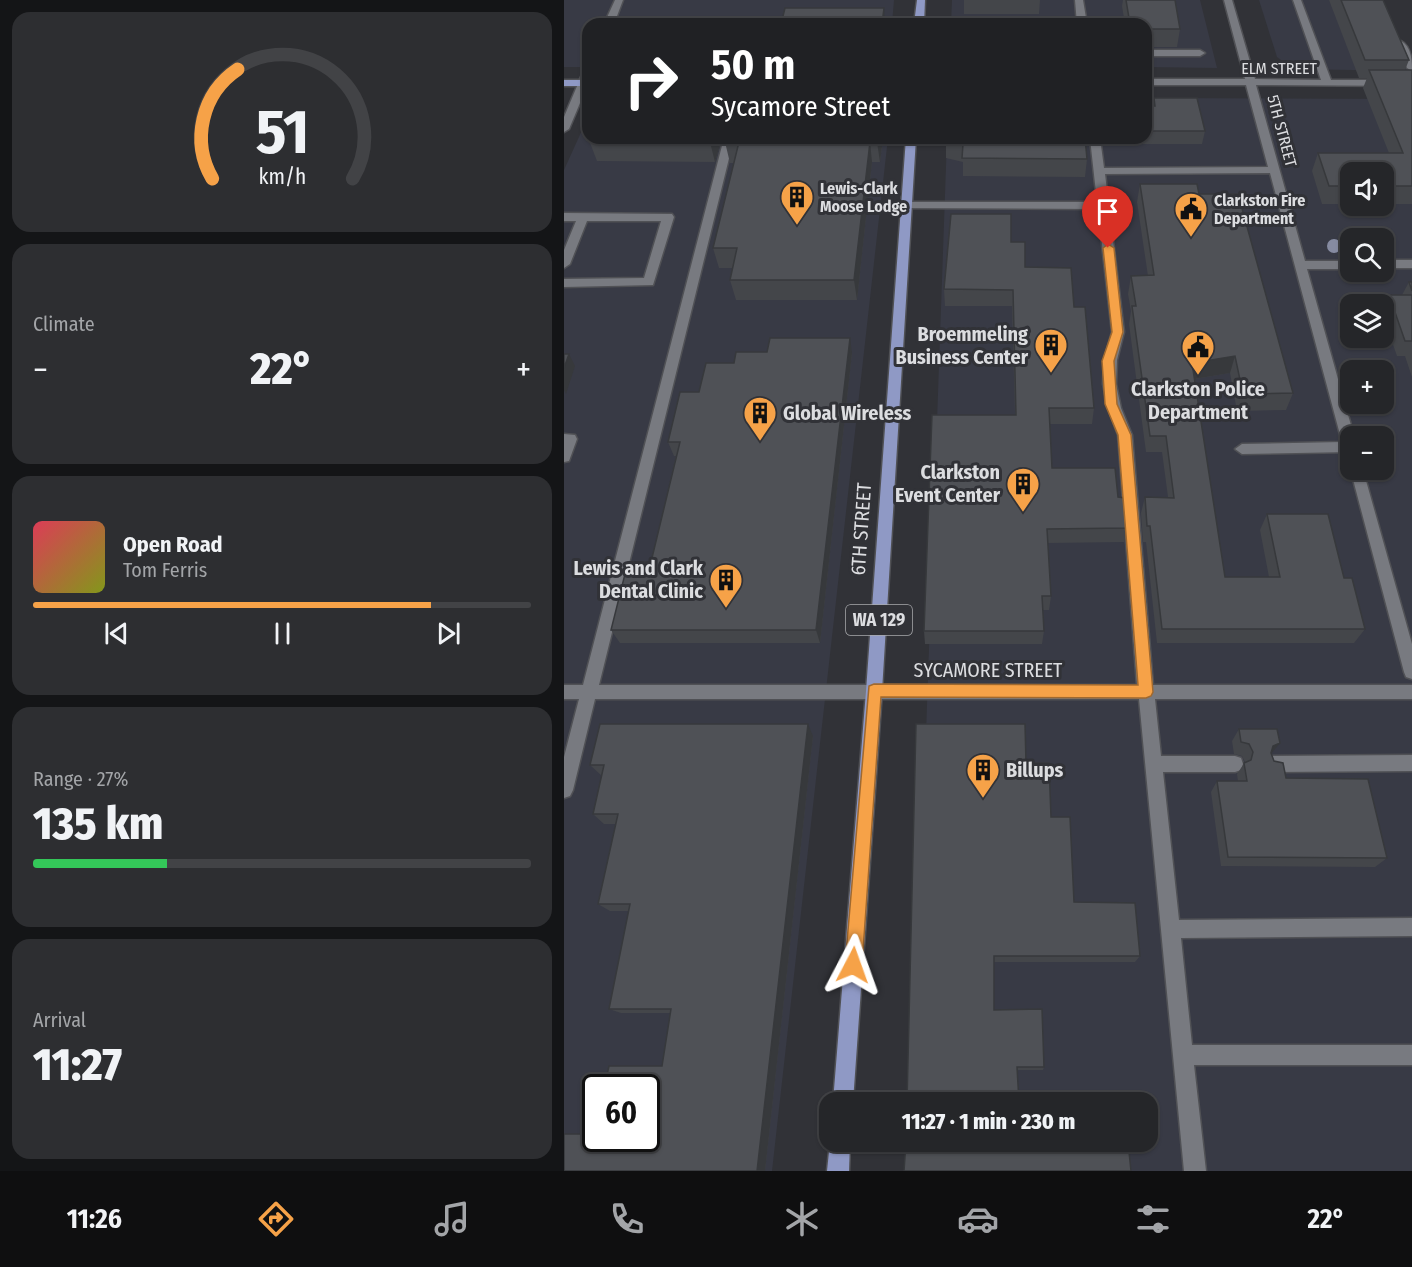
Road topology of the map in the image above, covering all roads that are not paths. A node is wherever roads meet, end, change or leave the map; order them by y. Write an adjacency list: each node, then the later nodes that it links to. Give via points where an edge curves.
1 (619, 0): 6 (street)
2 (921, 0): 7 (main road)
3 (1079, 0): 8 (street)
4 (1228, 0): 14 (street, 5TH STREET)
5 (1298, 0): 15 (street)
6 (612, 18)
7 (920, 18)
8 (1081, 18)
9 (1395, 29): 12 (street)
10 (1152, 53): 11 (street)
11 (1200, 53)
12 (1412, 68)
13 (1152, 82): 14 (street, ELM STREET)
14 (1250, 82): 15 (street, ELM STREET); 24 (street, 5TH STREET)
15 (1327, 82): 16 (street, ELM STREET)
16 (1412, 82)
17 (564, 83): 18 (main road)
18 (582, 83)
19 (582, 91): 20 (street)
20 (564, 129)
21 (727, 144): 45 (street)
22 (911, 144): 26 (main road, 6TH STREET / WA 129)
23 (1096, 144): 25 (street)
24 (1274, 170): 25 (street); 33 (street, 5TH STREET)
25 (1100, 171): 27 (street)
26 (906, 205): 27 (street); 43 (main road, 6TH STREET / WA 129)
27 (1104, 206): 46 (street, via 1118,332 1108,361 1111,404 1125,435)
28 (564, 218): 29 (street)
29 (583, 218): 30 (street); 35 (street, via 668,218 649,282)
30 (564, 264)
31 (1394, 264): 32 (street)
32 (1412, 264)
33 (1300, 265): 34 (street); 36 (street, 5TH STREET)
34 (1340, 265)
35 (564, 283)
36 (1344, 426)
37 (564, 439): 40 (street, via 570,439)
38 (1340, 447): 39 (street)
39 (1242, 449)
40 (564, 457)
41 (1359, 480): 42 (street)
42 (1412, 672)
43 (874, 691): 45 (street, SYCAMORE STREET); 46 (street, SYCAMORE STREET); 57 (main road, 6TH STREET / WA 129)
44 (564, 692): 45 (street, SYCAMORE STREET)
45 (589, 692): 52 (street)
46 (1146, 692): 47 (street, SYCAMORE STREET); 49 (street)
47 (1412, 692)
48 (1412, 763): 51 (street)
49 (1154, 764): 50 (street); 54 (street)
50 (1235, 764)
51 (1273, 765)
52 (564, 790)
53 (1412, 927): 54 (street)
54 (1171, 929): 55 (street)
55 (1183, 1055): 56 (street); 60 (street)
56 (1412, 1055)
57 (844, 1092)
58 (839, 1152): 59 (main road)
59 (838, 1171)
60 (1195, 1171)

